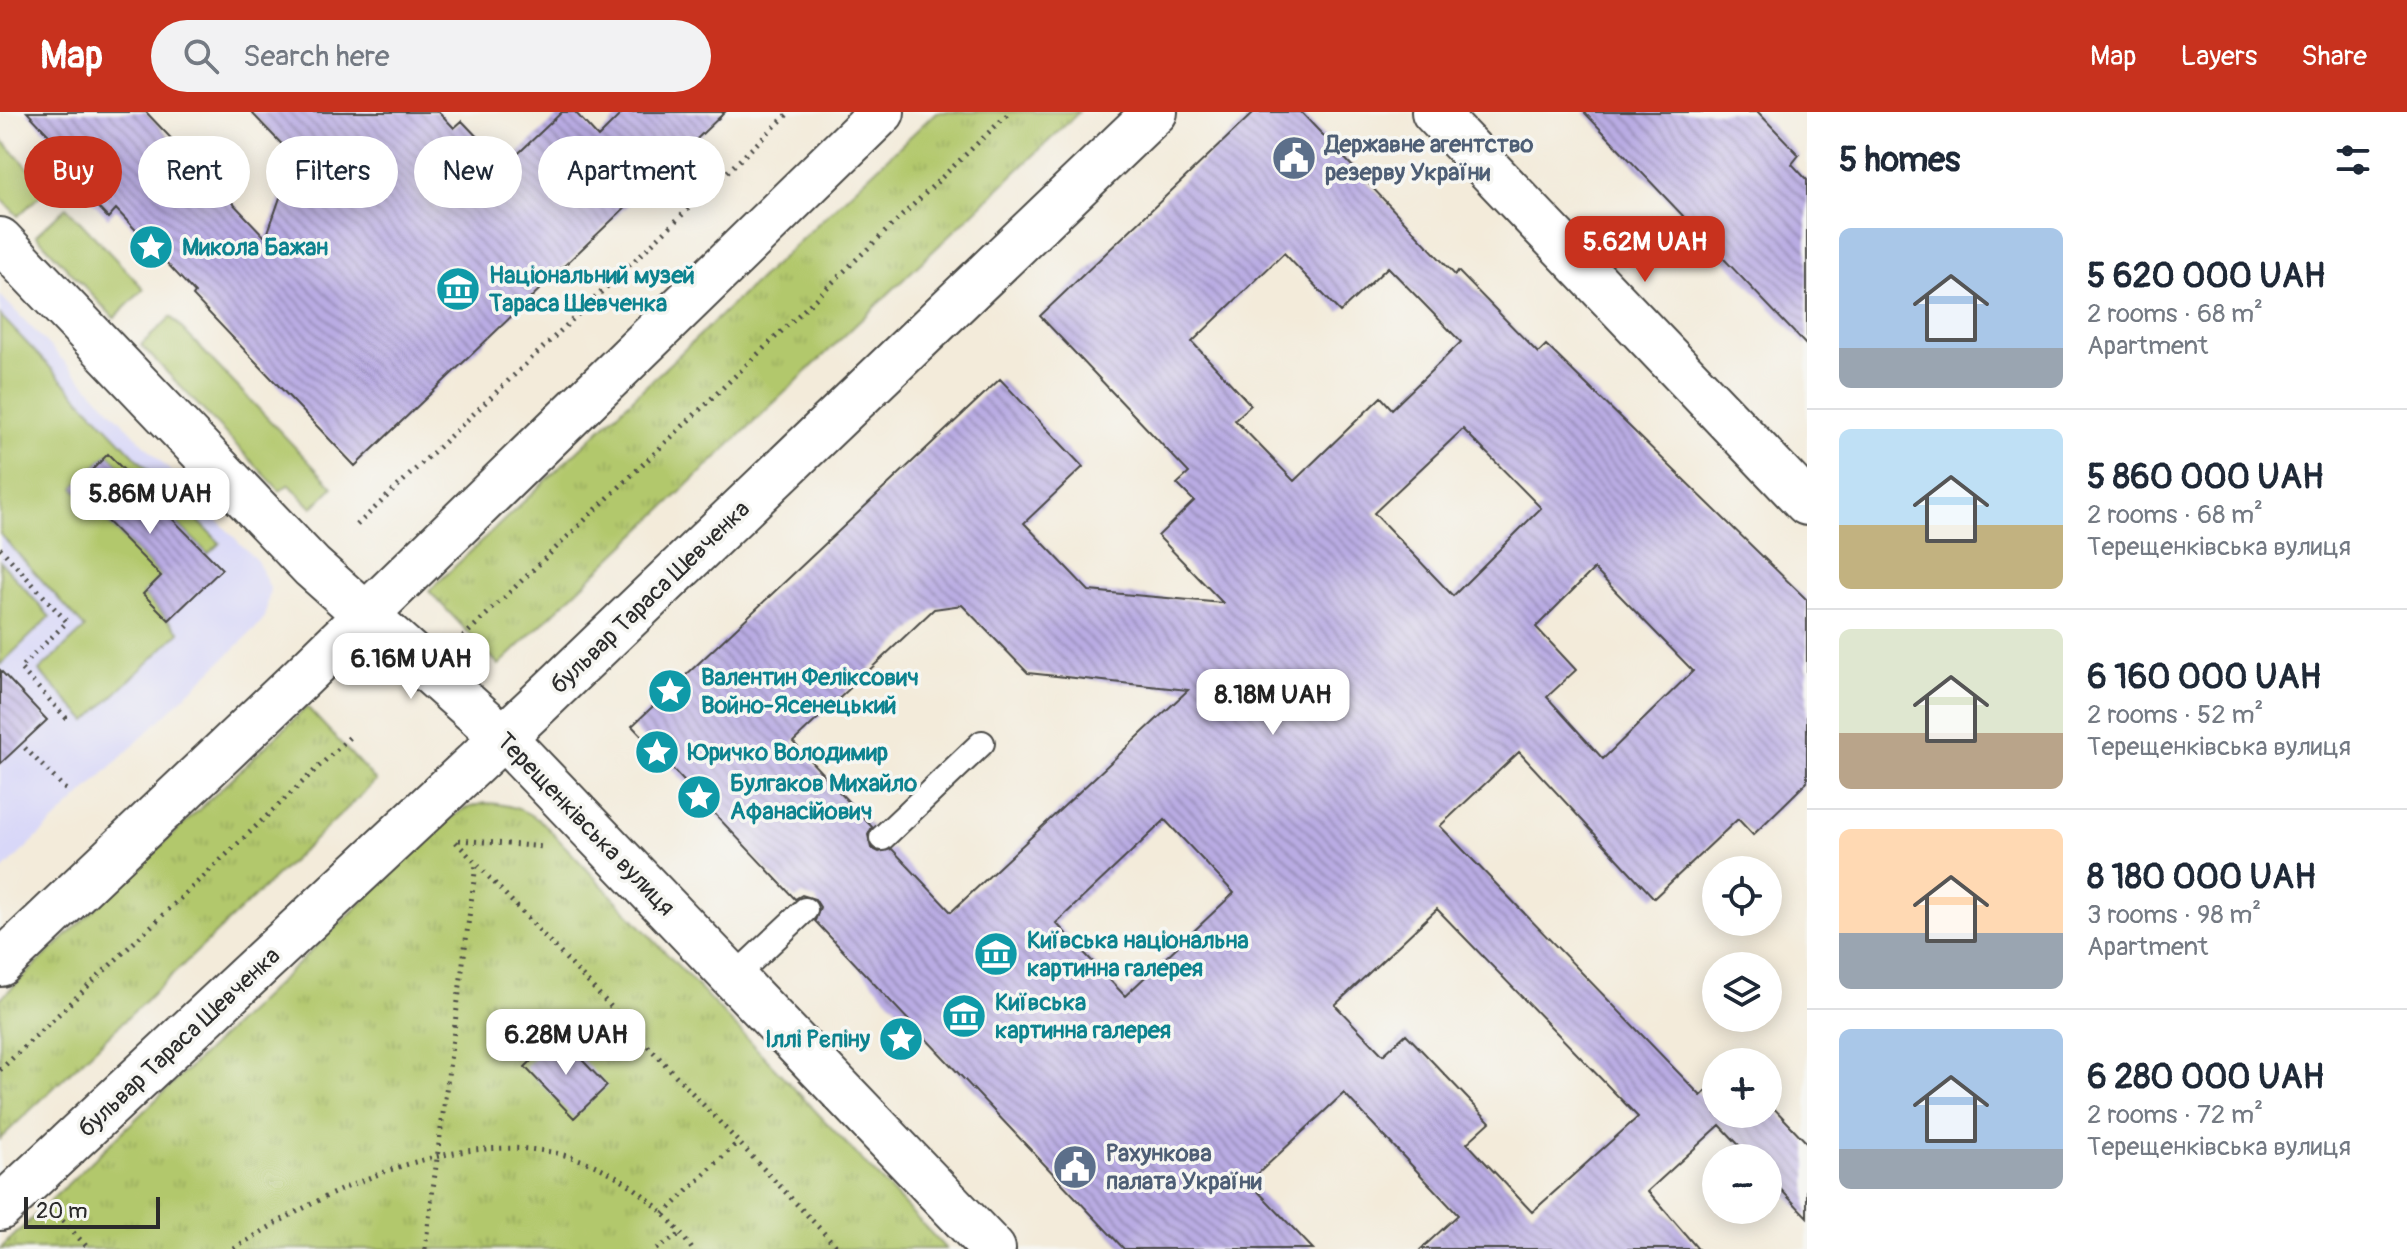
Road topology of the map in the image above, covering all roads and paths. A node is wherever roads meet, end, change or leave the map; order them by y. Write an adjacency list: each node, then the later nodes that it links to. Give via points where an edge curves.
1 (790, 112): 8 (path)
2 (882, 112): 10 (main road)
3 (1010, 112): 11 (path)
4 (1155, 112): 14 (main road, бульвар Тараса Шевченка)
5 (1434, 112): 7 (main road)
6 (0, 240): 10 (main road, Терещенківська вулиця, via 312,567)
7 (1807, 503)
8 (357, 525)
9 (0, 548): 12 (path, via 67,622 20,668)
10 (365, 614): 14 (main road, Терещенківська вулиця); 22 (main road)
11 (463, 637)
12 (69, 721)
13 (353, 734): 24 (path)
14 (502, 736): 23 (main road, Терещенківська вулиця); 27 (main road, бульвар Тараса Шевченка)
15 (982, 743): 18 (lane)
16 (25, 748): 17 (path)
17 (68, 792)
18 (882, 838)
19 (547, 847): 20 (path, via 452,839)
20 (476, 864): 25 (path); 26 (path)
21 (805, 910): 23 (lane)
22 (0, 964)
23 (733, 978): 37 (main road, Терещенківська вулиця)
24 (0, 1070)
25 (738, 1142): 28 (path); 36 (path)
26 (437, 1156): 28 (path, via 507,1146 554,1152 618,1177); 32 (path, via 337,1189); 33 (path)
27 (0, 1208)
28 (664, 1214): 30 (path)
29 (57, 1215): 31 (path)
30 (681, 1234): 34 (path); 35 (path)
31 (89, 1249)
32 (234, 1249)
33 (425, 1249)
34 (656, 1249)
35 (692, 1249)
36 (839, 1249)
37 (993, 1249)

